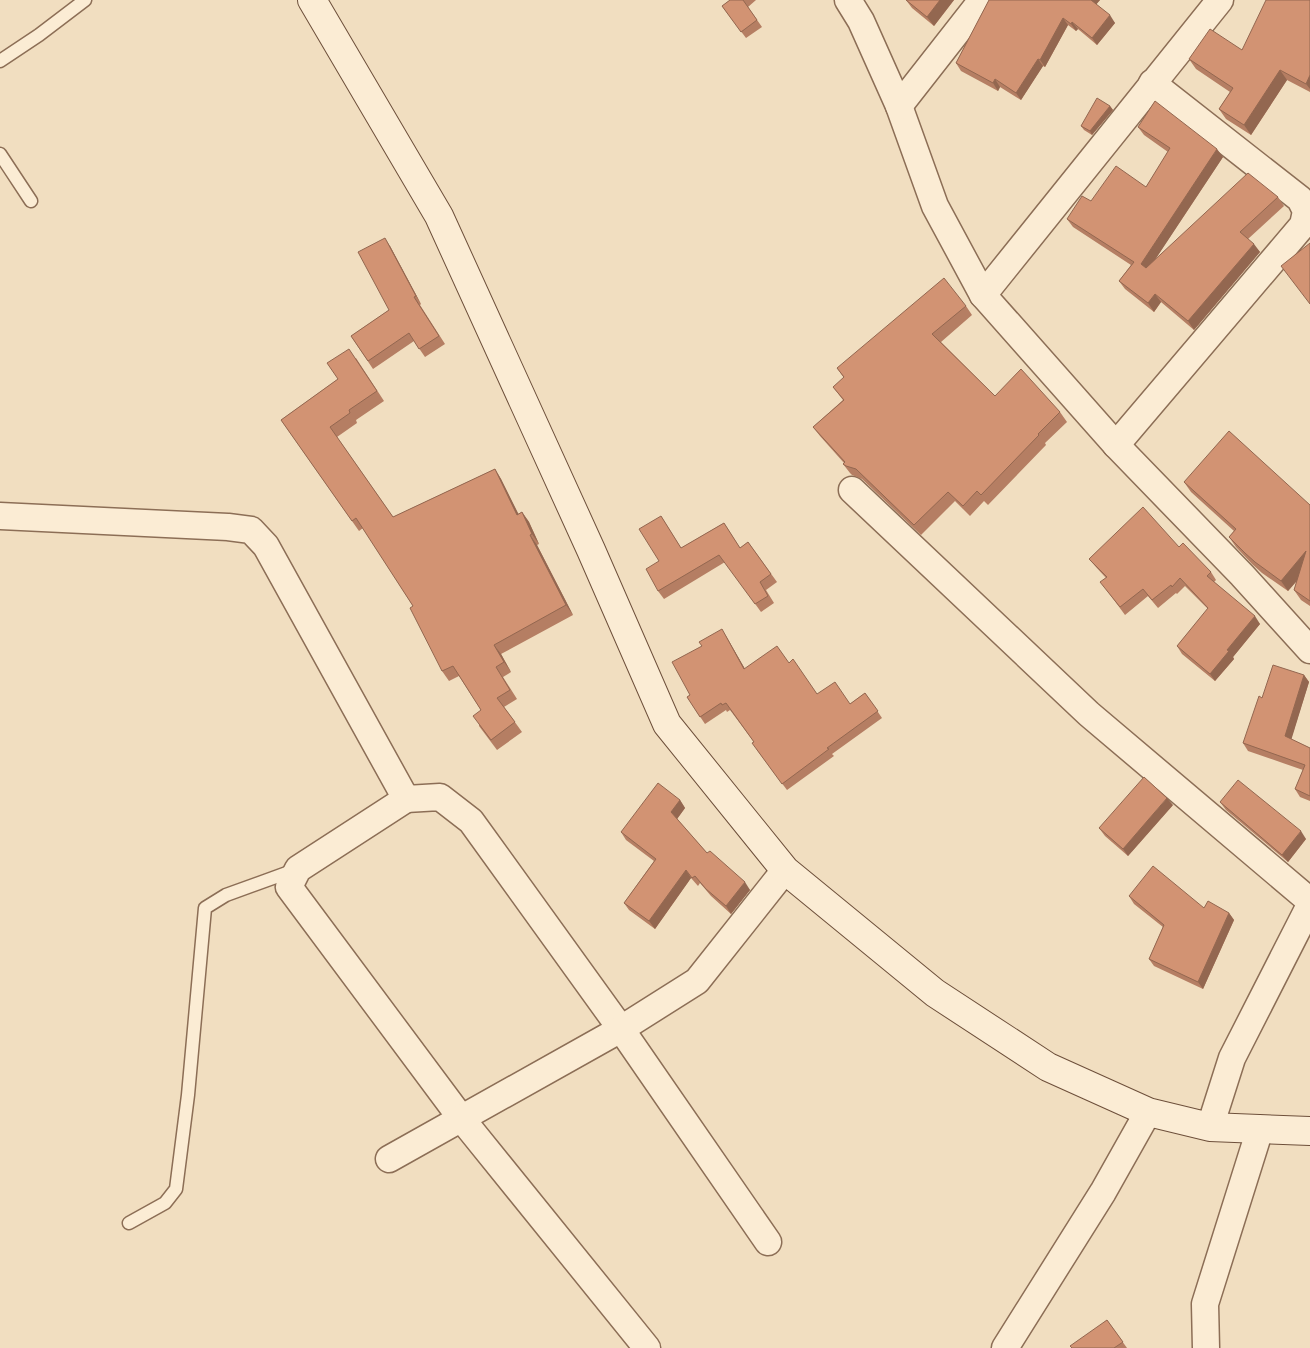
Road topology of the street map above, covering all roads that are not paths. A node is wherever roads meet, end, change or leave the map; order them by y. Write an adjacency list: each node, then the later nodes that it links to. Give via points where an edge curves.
1 (85, 0): 6 (lane)
2 (312, 0): 18 (street, via 439,216 667,724)
3 (848, 0): 8 (street, via 862,21)
4 (982, 0): 8 (street)
5 (1220, 0): 7 (street)
6 (0, 61)
7 (1152, 84): 11 (street); 12 (street, via 1300,199 1306,211 1303,225)
8 (900, 106): 11 (street, via 935,206)
9 (0, 154): 10 (lane)
10 (30, 201)
11 (983, 295): 12 (street)
12 (1116, 445): 15 (street)
13 (852, 490): 19 (street, via 1089,714)
14 (0, 516): 16 (street, via 250,530 266,546)
15 (1310, 650)
16 (406, 799): 17 (street); 20 (street, via 440,797 471,821)
17 (298, 869): 22 (street, via 289,887); 27 (lane, via 226,895 205,908 176,1189 165,1203)
18 (785, 870): 20 (street, via 697,981); 21 (street, via 935,993 1048,1067)
19 (1310, 903): 23 (street, via 1232,1058)
20 (621, 1029): 22 (street); 28 (street)
21 (1148, 1112): 23 (street); 30 (street, via 1103,1192)
22 (461, 1118): 26 (street); 29 (street)
23 (1210, 1127): 24 (street)
24 (1260, 1129): 25 (street); 31 (street, via 1206,1304)
25 (1310, 1131)
26 (389, 1158)
27 (130, 1223)
28 (768, 1242)
29 (647, 1348)
30 (1005, 1348)
31 (1206, 1348)

